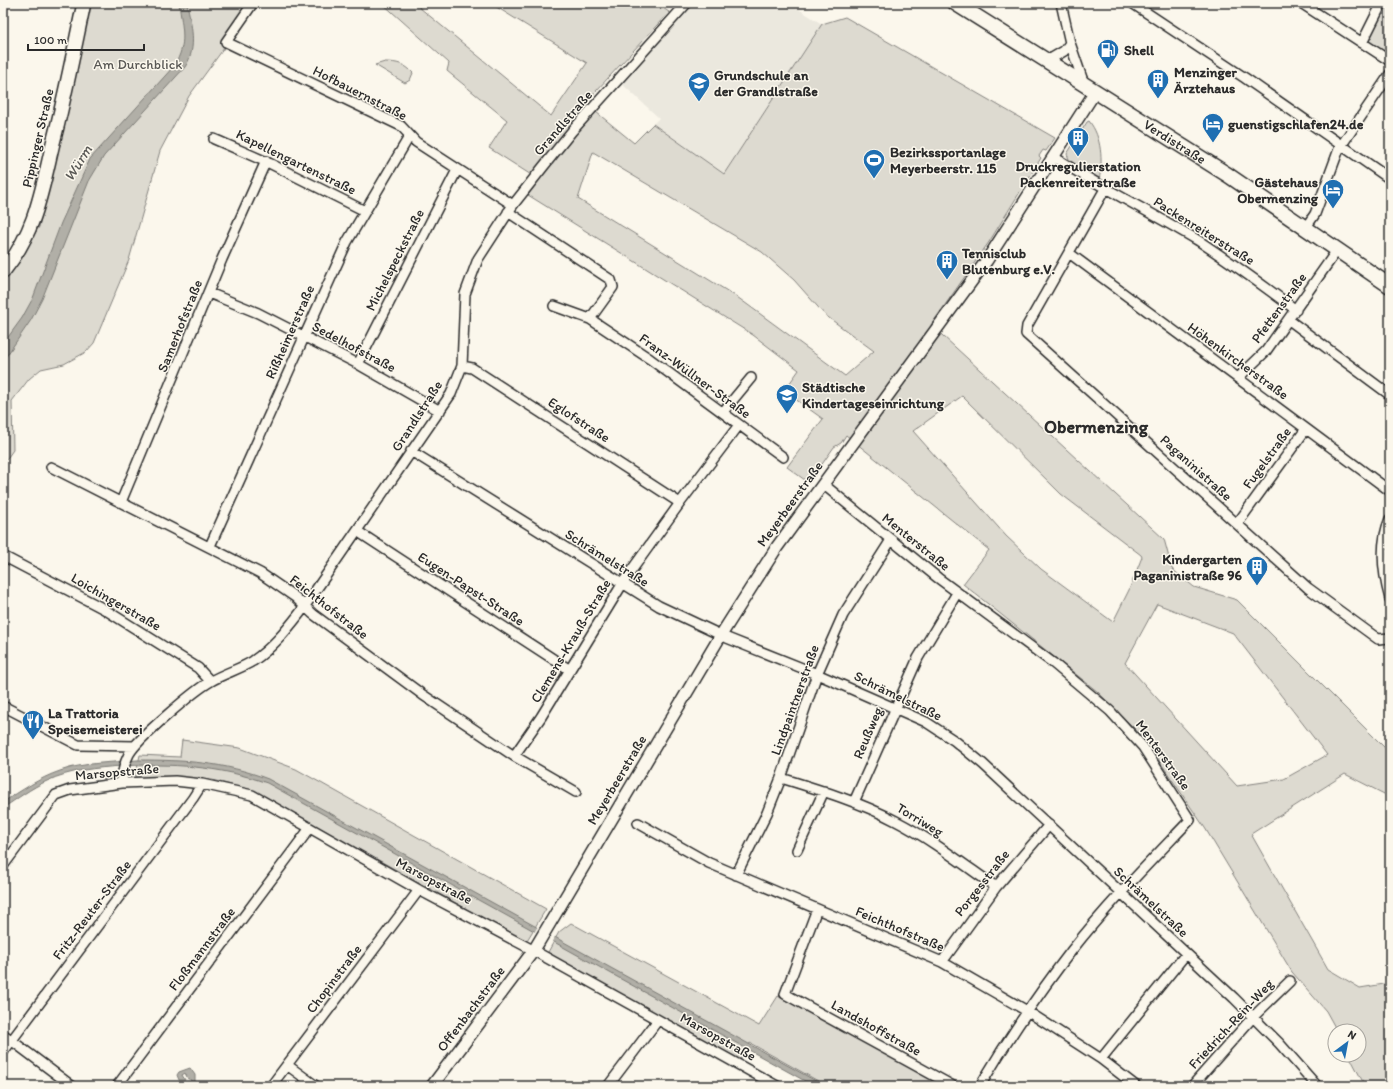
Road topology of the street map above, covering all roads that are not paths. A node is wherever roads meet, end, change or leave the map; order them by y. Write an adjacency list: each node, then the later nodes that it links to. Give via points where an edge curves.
1 (84, 3): 28 (main road, Pippinger Straße, via 36,213 26,239)
2 (253, 3): 15 (street, Hofbauernstraße, via 226,42 401,126)
3 (687, 3): 23 (street, Grandlstraße, via 572,131)
4 (955, 3): 11 (main road, Verdistraße)
5 (1062, 3): 9 (street)
6 (1132, 3): 17 (street)
7 (1301, 3): 10 (street)
8 (1382, 3): 10 (street)
9 (1070, 43): 11 (street, via 1064,51); 14 (street)
10 (1362, 43): 12 (street)
11 (1046, 61): 14 (main road, Verdistraße)
12 (1390, 61)
13 (1390, 74): 17 (street)
14 (1090, 89): 18 (street, Meyerbeerstraße); 25 (main road, Verdistraße)
15 (409, 137): 20 (street, Hofbauernstraße); 24 (street, Rißheimerstraße)
16 (214, 139): 19 (street, Kapellengartenstraße)
17 (1341, 145): 21 (street); 25 (street, via 1315,214)
18 (1054, 157): 22 (street, Packenreiterstraße); 48 (street, Meyerbeerstraße, via 987,260)
19 (266, 161): 24 (street, Kapellengartenstraße); 30 (street, Samerhofstraße)
20 (457, 170): 23 (street, Hofbauernstraße); 36 (street, Michelspeckstraße)
21 (1390, 179)
22 (1105, 188): 27 (street, Paganinistraße); 32 (street, Packenreiterstraße, via 1198,241)
23 (510, 208): 33 (street, via 611,280 613,287); 37 (street, Grandlstraße, via 478,259 465,294)
24 (365, 211): 35 (street, Rißheimerstraße, via 347,242)
25 (1306, 227): 26 (main road, Verdistraße)
26 (1338, 249): 29 (main road, Verdistraße); 32 (street, Pfettenstraße)
27 (1069, 253): 39 (street, Höhenkircherstraße); 53 (street, Paganinistraße, via 1027,326 1026,334)
28 (3, 272)
29 (1390, 286)
30 (209, 293): 35 (street, Sedelhofstraße); 50 (street, Samerhofstraße)
31 (554, 306): 33 (street, Franz-Wüllner-Straße)
32 (1296, 310): 34 (street, Pfettenstraße)
33 (590, 319): 42 (street, Franz-Wüllner-Straße)
34 (1289, 320): 39 (street, Pfettenstraße, via 1266,351); 40 (street)
35 (304, 336): 36 (street, Sedelhofstraße); 56 (street, Rißheimerstraße)
36 (358, 364): 41 (street, Sedelhofstraße)
37 (462, 366): 41 (street, Grandlstraße, via 451,394); 51 (street, Eglofstraße, via 472,368)
38 (751, 378): 42 (street)
39 (1238, 378): 44 (street, Höhenkircherstraße)
40 (1390, 395)
41 (440, 411): 45 (street, Grandlstraße)
42 (723, 412): 43 (street, Franz-Wüllner-Straße)
43 (739, 425): 46 (street, Franz-Wüllner-Straße); 51 (street, Clemens-Krauß-Straße)
44 (1306, 429): 49 (street, Höhenkircherstraße); 53 (street, Fugelstraße)
45 (411, 451): 54 (street, Grandlstraße); 58 (street, Schrämelstraße)
46 (783, 457)
47 (51, 467): 50 (street, Feichthofstraße)
48 (823, 484): 55 (street, Menterstraße); 62 (street, Meyerbeerstraße, via 777,547)
49 (1390, 491)
50 (121, 502): 56 (street, Feichthofstraße)
51 (680, 503): 58 (street, Clemens-Krauß-Straße)
52 (1390, 519): 60 (street, via 1383,555)
53 (1237, 524): 63 (street, Paganinistraße, via 1308,588 1378,639)
54 (357, 531): 61 (street, Grandlstraße); 64 (street, Eugen-Papst-Straße)
55 (891, 540): 59 (street, Menterstraße); 65 (street, Lindpaintnerstraße, via 843,615)
56 (210, 546): 61 (street, Feichthofstraße, via 260,573)
57 (3, 556): 66 (street, Loichingerstraße, via 104,609 198,668)
58 (622, 585): 62 (street, Schrämelstraße, via 659,606); 64 (street, Clemens-Krauß-Straße)
59 (957, 593): 68 (street, Reußweg, via 918,658); 85 (street, Menterstraße, via 1053,663 1110,710 1143,747 1190,820)
60 (1390, 599)
61 (305, 606): 66 (street, Grandlstraße, via 278,642 252,662); 70 (street, Feichthofstraße, via 423,696)
62 (721, 635): 65 (street, Schrämelstraße); 87 (street, Meyerbeerstraße)
63 (1390, 638)
64 (570, 670): 70 (street, Clemens-Krauß-Straße)
65 (817, 674): 68 (street, Schrämelstraße); 71 (street, Lindpaintnerstraße)
66 (210, 681): 69 (street, Grandlstraße)
67 (3, 706): 69 (street, via 78,744)
68 (895, 707): 76 (street, Reußweg); 78 (street, Schrämelstraße, via 926,722 955,741)
69 (135, 746): 72 (street, Grandlstraße, via 123,770)
70 (514, 756): 75 (street, Feichthofstraße)
71 (781, 778): 74 (street, Torriweg); 82 (street, Lindpaintnerstraße, via 767,813)
72 (122, 783): 73 (street, Marsopstraße, via 175,781); 81 (street, Marsopstraße, via 70,790 56,795)
73 (202, 784): 79 (street, Marsopstraße, via 252,795); 95 (street, Fritz-Reuter-Straße)
74 (824, 791): 76 (street, Torriweg); 80 (street)
75 (576, 792)
76 (854, 802): 83 (street, Torriweg, via 897,821)
77 (638, 823): 82 (street, Feichthofstraße, via 709,863)
78 (1049, 825): 83 (street, Porgesstraße); 85 (street, Schrämelstraße)
79 (310, 828): 84 (street, Marsopstraße); 100 (street, Floßmannstraße)
80 (797, 850)
81 (3, 866)
82 (736, 875): 86 (street, Feichthofstraße)
83 (996, 887): 89 (street, Porgesstraße)
84 (419, 890): 87 (street, Marsopstraße); 98 (street, Chopinstraße)
85 (1121, 894): 88 (street, Schrämelstraße); 91 (street, Menterstraße, via 1072,950)
86 (817, 909): 89 (street, Feichthofstraße); 106 (street, Landshoffstraße, via 785,994)
87 (537, 946): 93 (street, Marsopstraße); 103 (street, Offenbachstraße)
88 (1186, 954): 92 (street, Schrämelstraße); 97 (street)
89 (942, 962): 91 (street, Feichthofstraße)
90 (1290, 981): 92 (street, Friedrich-Rein-Weg)
91 (1027, 1011): 97 (street, Feichthofstraße); 107 (street, Menterstraße)
92 (1253, 1016): 109 (street, Friedrich-Rein-Weg); 110 (street, Schrämelstraße)
93 (658, 1020): 104 (street); 105 (street, Marsopstraße)
94 (3, 1034): 95 (street)
95 (12, 1041): 96 (street, Fritz-Reuter-Straße); 99 (street)
96 (3, 1052)
97 (1101, 1059): 108 (street, Feichthofstraße)
98 (287, 1064): 101 (street, Chopinstraße); 102 (street)
99 (72, 1086)
100 (116, 1086)
101 (271, 1086)
102 (316, 1086)
103 (432, 1086)
104 (608, 1086)
105 (777, 1086)
106 (953, 1086)
107 (980, 1086)
108 (1136, 1086)
109 (1192, 1086)
110 (1317, 1086)

